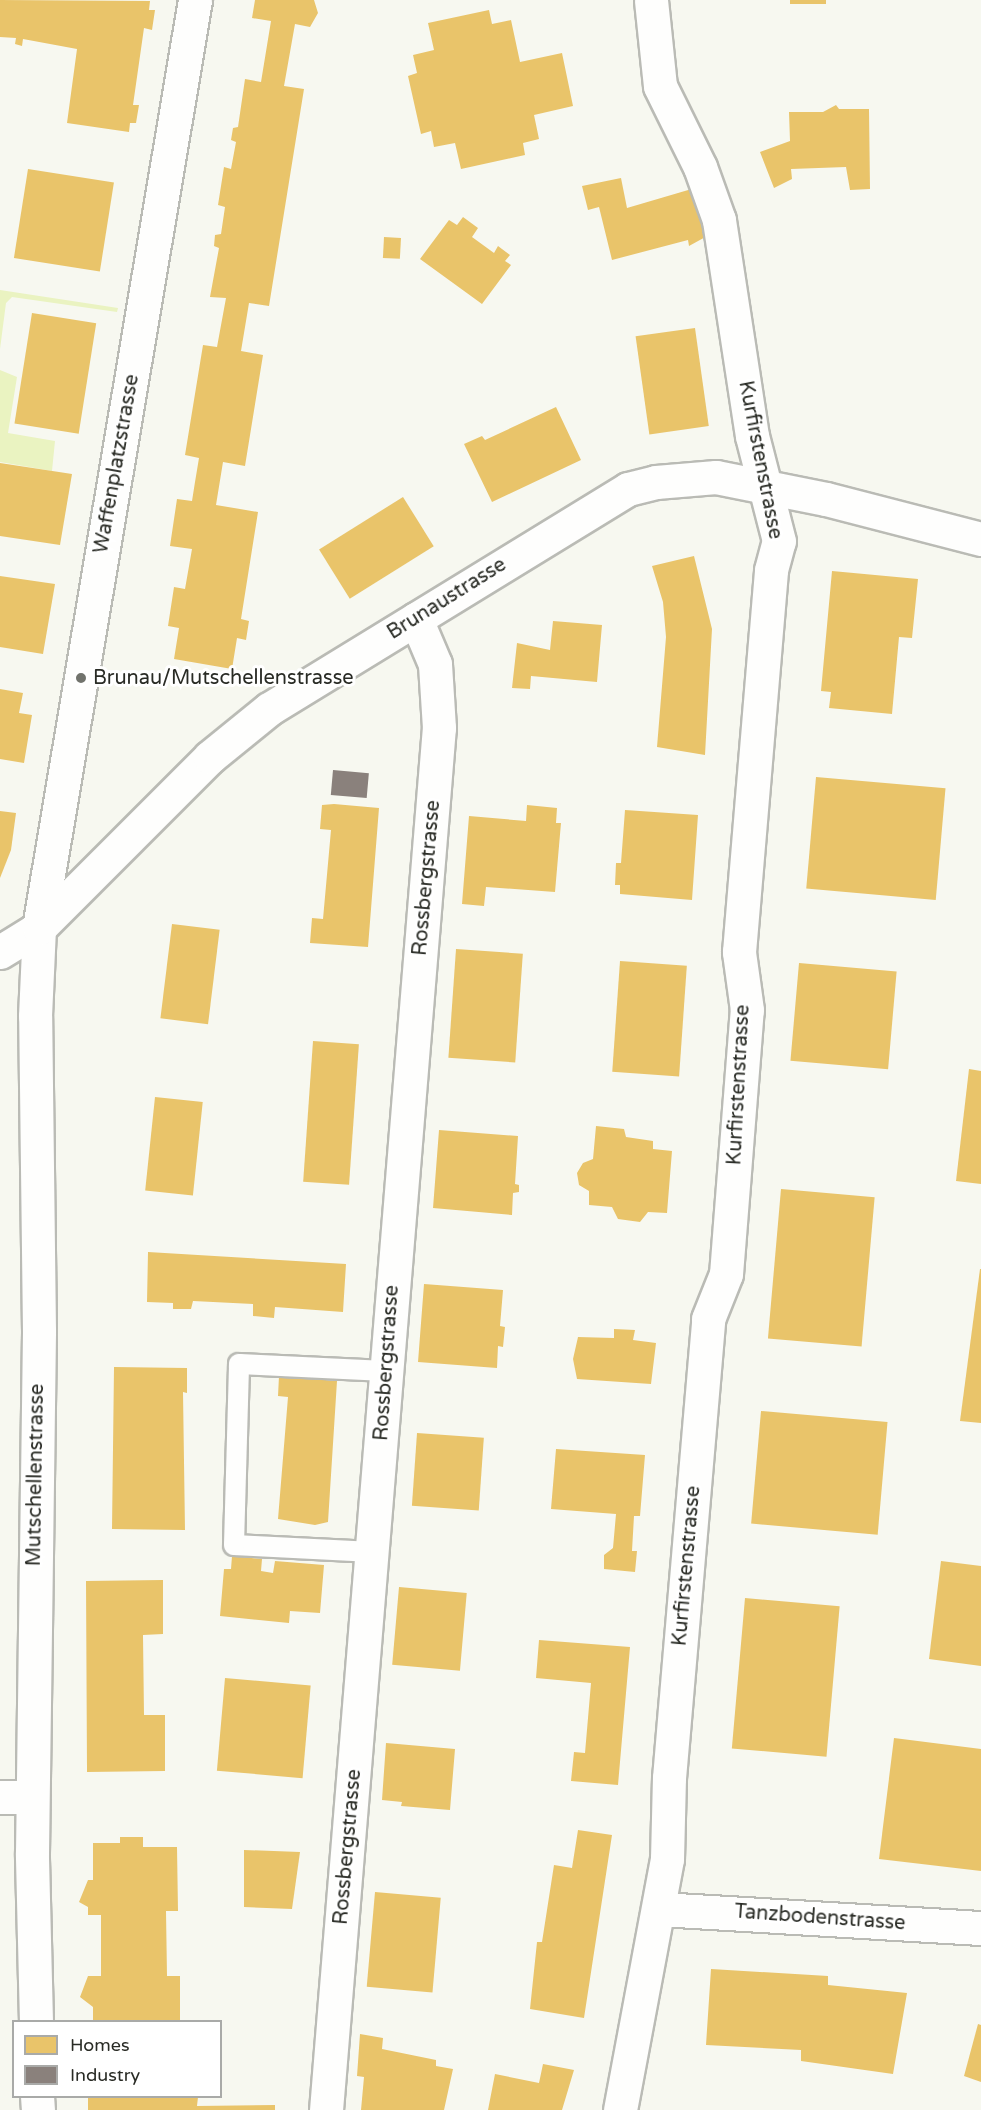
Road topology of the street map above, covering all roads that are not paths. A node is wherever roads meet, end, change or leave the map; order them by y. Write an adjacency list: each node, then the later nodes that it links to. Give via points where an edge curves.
1 (195, 0): 6 (street, Waffenplatzstrasse)
2 (651, 0): 3 (street, Kurfirstenstrasse, via 660,87 700,167 719,220 752,436)
3 (766, 487): 4 (street, Brunaustrasse); 5 (street, Brunaustrasse, via 717,477 656,482 628,489); 12 (street, Kurfirstenstrasse, via 779,541 771,570 739,952 747,1010 726,1274 708,1319)
4 (981, 539)
5 (416, 619): 6 (street, Brunaustrasse, via 269,709 218,750); 8 (street, Rossbergstrasse, via 435,664 439,728)
6 (39, 928): 7 (street, Brunaustrasse); 11 (street, Mutschellenstrasse, via 35,1016 39,1331)
7 (0, 952)
8 (386, 1371): 9 (street, Rossbergstrasse); 9 (lane, via 239,1364 234,1545)
9 (373, 1552): 15 (street, Rossbergstrasse)
10 (0, 1797): 11 (street)
11 (32, 1797): 14 (street, Mutschellenstrasse)
12 (660, 1909): 13 (street, Tanzbodenstrasse); 16 (street, Kurfirstenstrasse)
13 (981, 1928)
14 (36, 2020)
15 (326, 2110)
16 (620, 2110)

